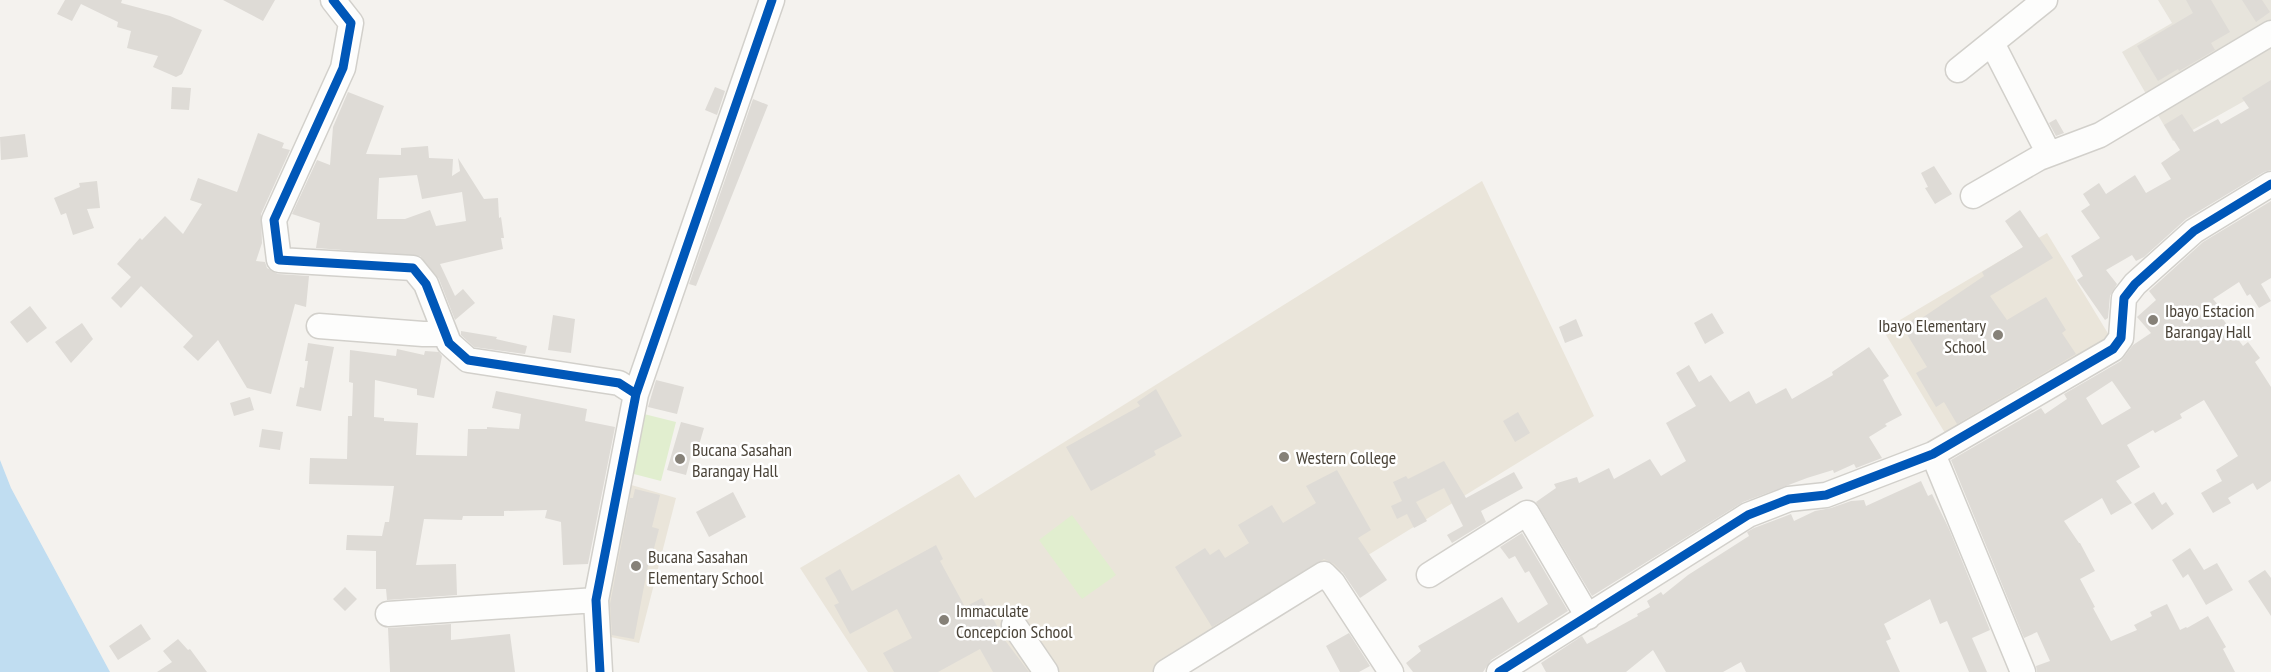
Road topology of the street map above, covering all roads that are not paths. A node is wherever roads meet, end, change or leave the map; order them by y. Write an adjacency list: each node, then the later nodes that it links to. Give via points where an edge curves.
1 (333, 0): 11 (street, via 351,23 343,68 274,220 279,260 413,268 426,284)
2 (772, 0): 12 (street)
3 (2045, 0): 5 (street)
4 (2271, 33): 7 (street, via 2100,135)
5 (1992, 43): 6 (street); 7 (street)
6 (1958, 70)
7 (2049, 154): 9 (street)
8 (2271, 184): 13 (street, via 2194,231 2135,285 2124,297 2121,338 2113,349)
9 (1973, 196)
10 (319, 326): 11 (street)
11 (445, 334): 12 (street, via 468,360 619,383)
12 (636, 394): 15 (street)
13 (1933, 454): 17 (street, via 1826,495 1789,499 1748,515); 24 (street)
14 (1429, 575): 17 (street, via 1527,513)
15 (596, 600): 16 (street); 19 (street)
16 (388, 614)
17 (1588, 617): 23 (street)
18 (1014, 625): 20 (street)
19 (600, 672)
20 (1046, 672)
21 (1166, 672): 22 (street, via 1324,574)
22 (1391, 672)
23 (1499, 672)
24 (2023, 672)

